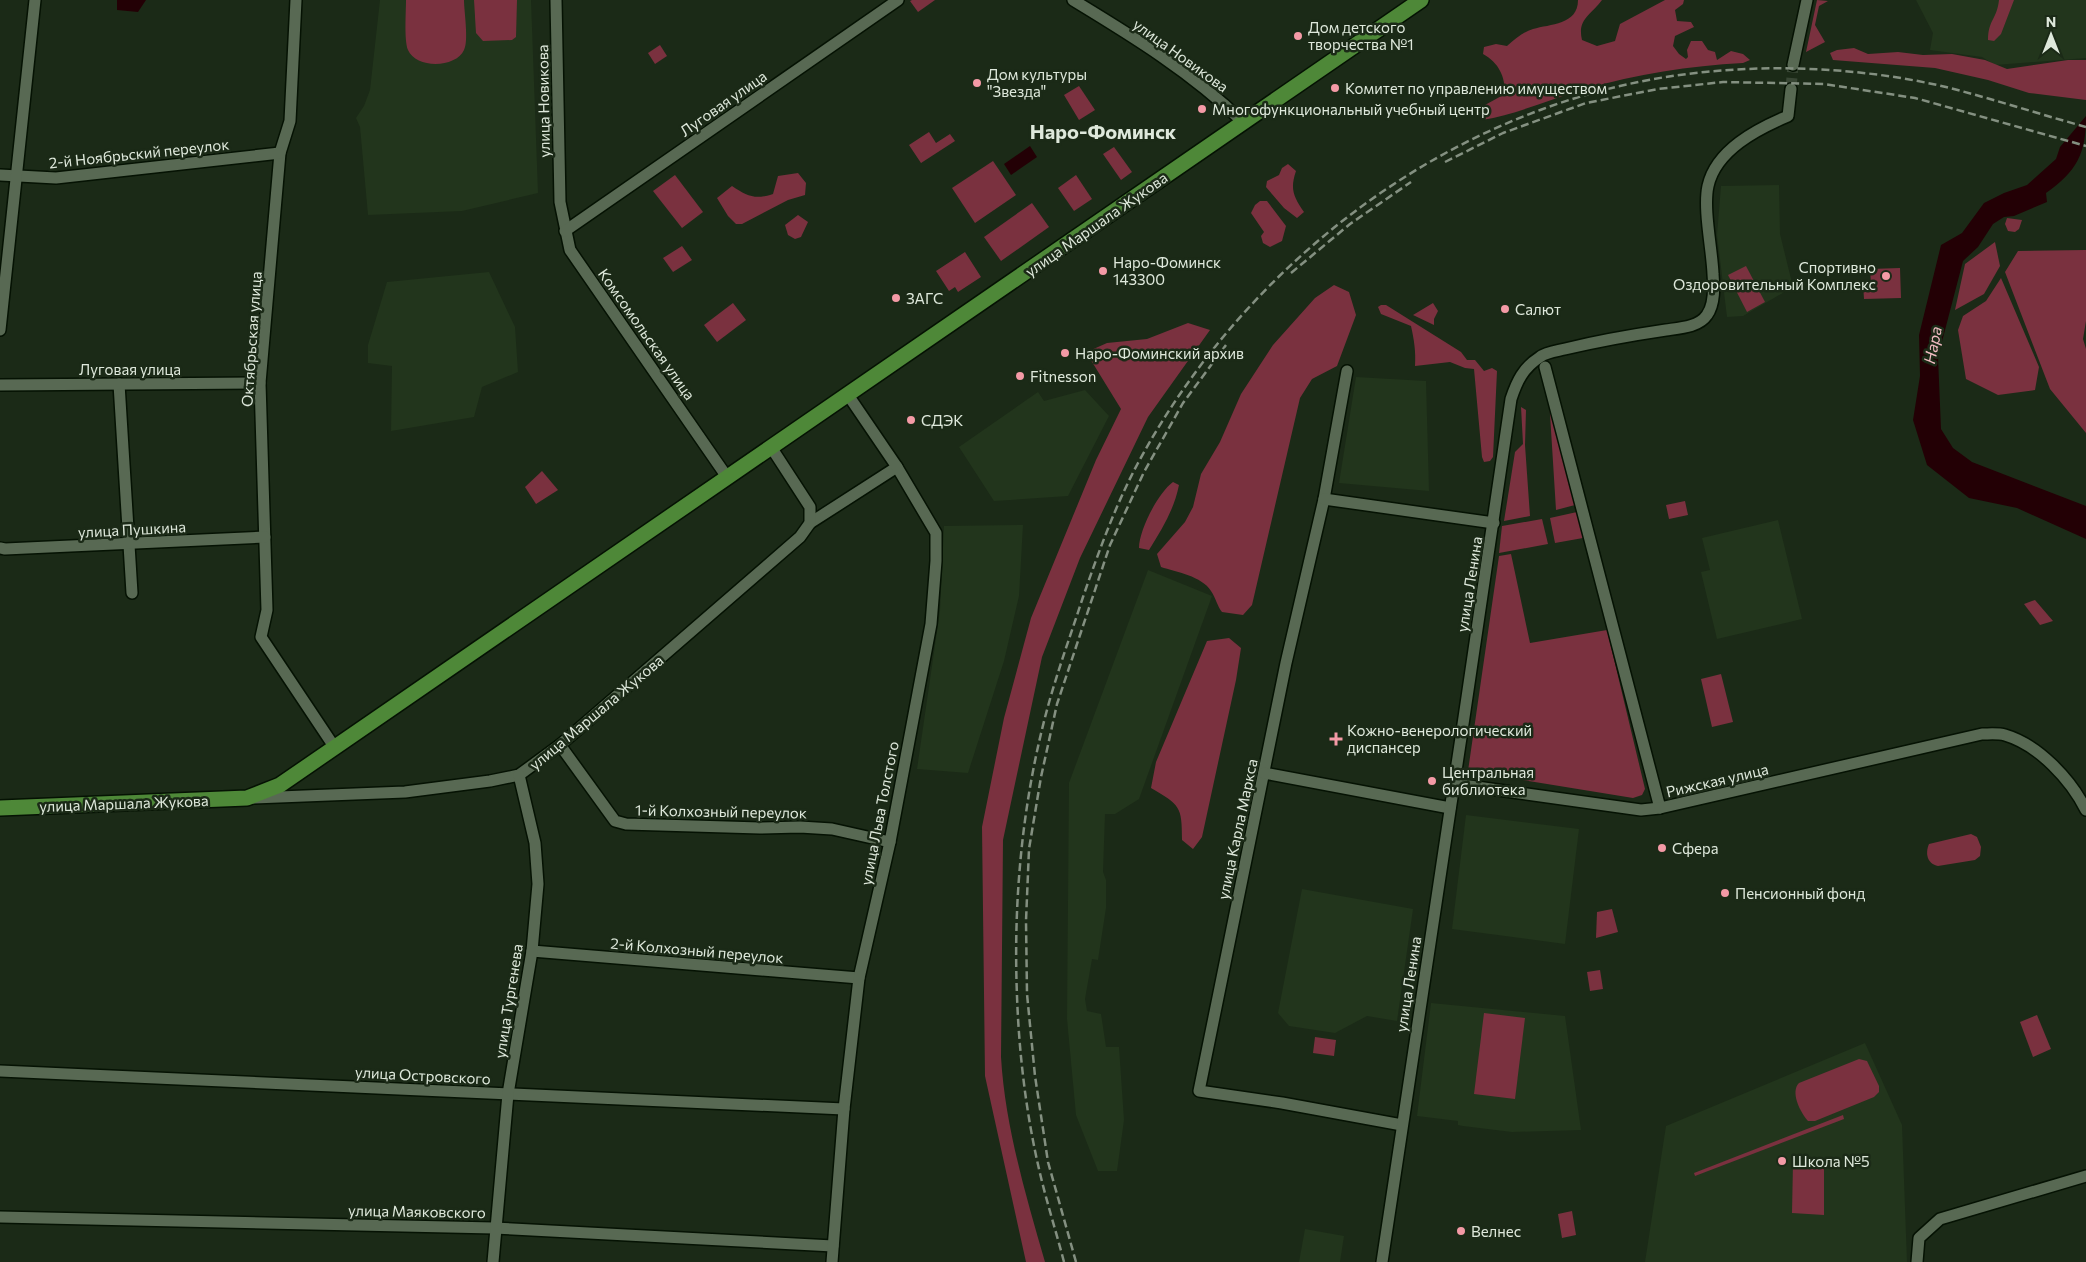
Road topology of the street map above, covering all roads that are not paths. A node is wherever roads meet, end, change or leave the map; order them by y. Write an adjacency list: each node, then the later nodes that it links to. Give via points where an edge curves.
1 (35, 0): 13 (street)
2 (296, 0): 11 (street, Октябрьская улица, via 290,120)
3 (556, 0): 14 (street, улица Новикова)
4 (898, 0): 15 (street, Луговая улица)
5 (1073, 0): 10 (street, улица Новикова, via 1175,64)
6 (1421, 0): 10 (main road, улица Маршала Жукова)
7 (1807, 0): 8 (street)
8 (1792, 65)
9 (1791, 89): 28 (street, улица Ленина, via 1788,116 1747,137 1726,155 1708,186 1714,283 1707,315 1692,326 1600,341 1541,355 1522,372 1511,400)
10 (1243, 122): 22 (main road, улица Маршала Жукова)
11 (280, 153): 13 (street, 2-й Ноябрьский переулок, via 56,178); 19 (street, Октябрьская улица)
12 (0, 175): 13 (street, 2-й Ноябрьский переулок)
13 (15, 177): 16 (street)
14 (560, 202): 15 (street, Комсомольская улица)
15 (565, 231): 25 (street, Комсомольская улица, via 570,250)
16 (0, 330)
17 (1545, 368): 41 (street)
18 (1347, 371): 26 (street, улица Карла Маркса)
19 (260, 383): 20 (street, Луговая улица); 29 (street, Октябрьская улица)
20 (119, 384): 21 (street, Луговая улица); 30 (street)
21 (0, 385)
22 (848, 395): 23 (main road, улица Маршала Жукова); 24 (street, улица Льва Толстого)
23 (771, 447): 25 (main road, улица Маршала Жукова); 27 (street, via 810,507)
24 (897, 467): 27 (street, улица Маршала Жукова); 43 (street, улица Льва Толстого, via 936,533 936,561 931,624)
25 (727, 477): 34 (main road, улица Маршала Жукова)
26 (1324, 499): 28 (street); 35 (street, улица Карла Маркса)
27 (810, 523): 33 (street, улица Маршала Жукова, via 800,537)
28 (1494, 523): 37 (street, улица Ленина)
29 (265, 537): 30 (street, улица Пушкина); 34 (street, Октябрьская улица, via 267,610 261,637)
30 (130, 544): 31 (street, улица Пушкина); 32 (street)
31 (0, 548)
32 (132, 594)
33 (560, 745): 36 (street, улица Маршала Жукова); 43 (street, 1-й Колхозный переулок, via 615,821 626,824 832,829)
34 (335, 748): 38 (main road, улица Маршала Жукова, via 280,784)
35 (1264, 773): 40 (street); 49 (street, улица Карла Маркса, via 1199,1091)
36 (519, 775): 38 (street, улица Маршала Жукова, via 404,792); 44 (street, улица Тургенева, via 536,851 538,884)
37 (1455, 784): 40 (street, улица Ленина); 41 (street, Рижская улица, via 1641,810)
38 (247, 798): 39 (main road, улица Маршала Жукова)
39 (0, 808)
40 (1450, 808): 49 (street, улица Ленина)
41 (1660, 808): 42 (street, Рижская улица, via 1982,734 2003,735 2029,746 2063,776)
42 (2086, 810)
43 (890, 842): 45 (street, улица Льва Толстого)
44 (532, 951): 45 (street, 2-й Колхозный переулок); 47 (street, улица Тургенева)
45 (859, 978): 48 (street, улица Льва Толстого)
46 (0, 1071): 47 (street, улица Островского)
47 (508, 1094): 48 (street, улица Островского); 52 (street, улица Тургенева)
48 (844, 1109): 53 (street, улица Льва Толстого)
49 (1402, 1125): 56 (street, улица Ленина)
50 (2086, 1176): 57 (street, via 1940,1219 1918,1238)
51 (0, 1217): 52 (street, улица Маяковского)
52 (494, 1228): 53 (street, улица Маяковского); 54 (street, улица Тургенева)
53 (833, 1246): 55 (street, улица Льва Толстого)
54 (492, 1262)
55 (832, 1262)
56 (1382, 1262)
57 (1917, 1262)

